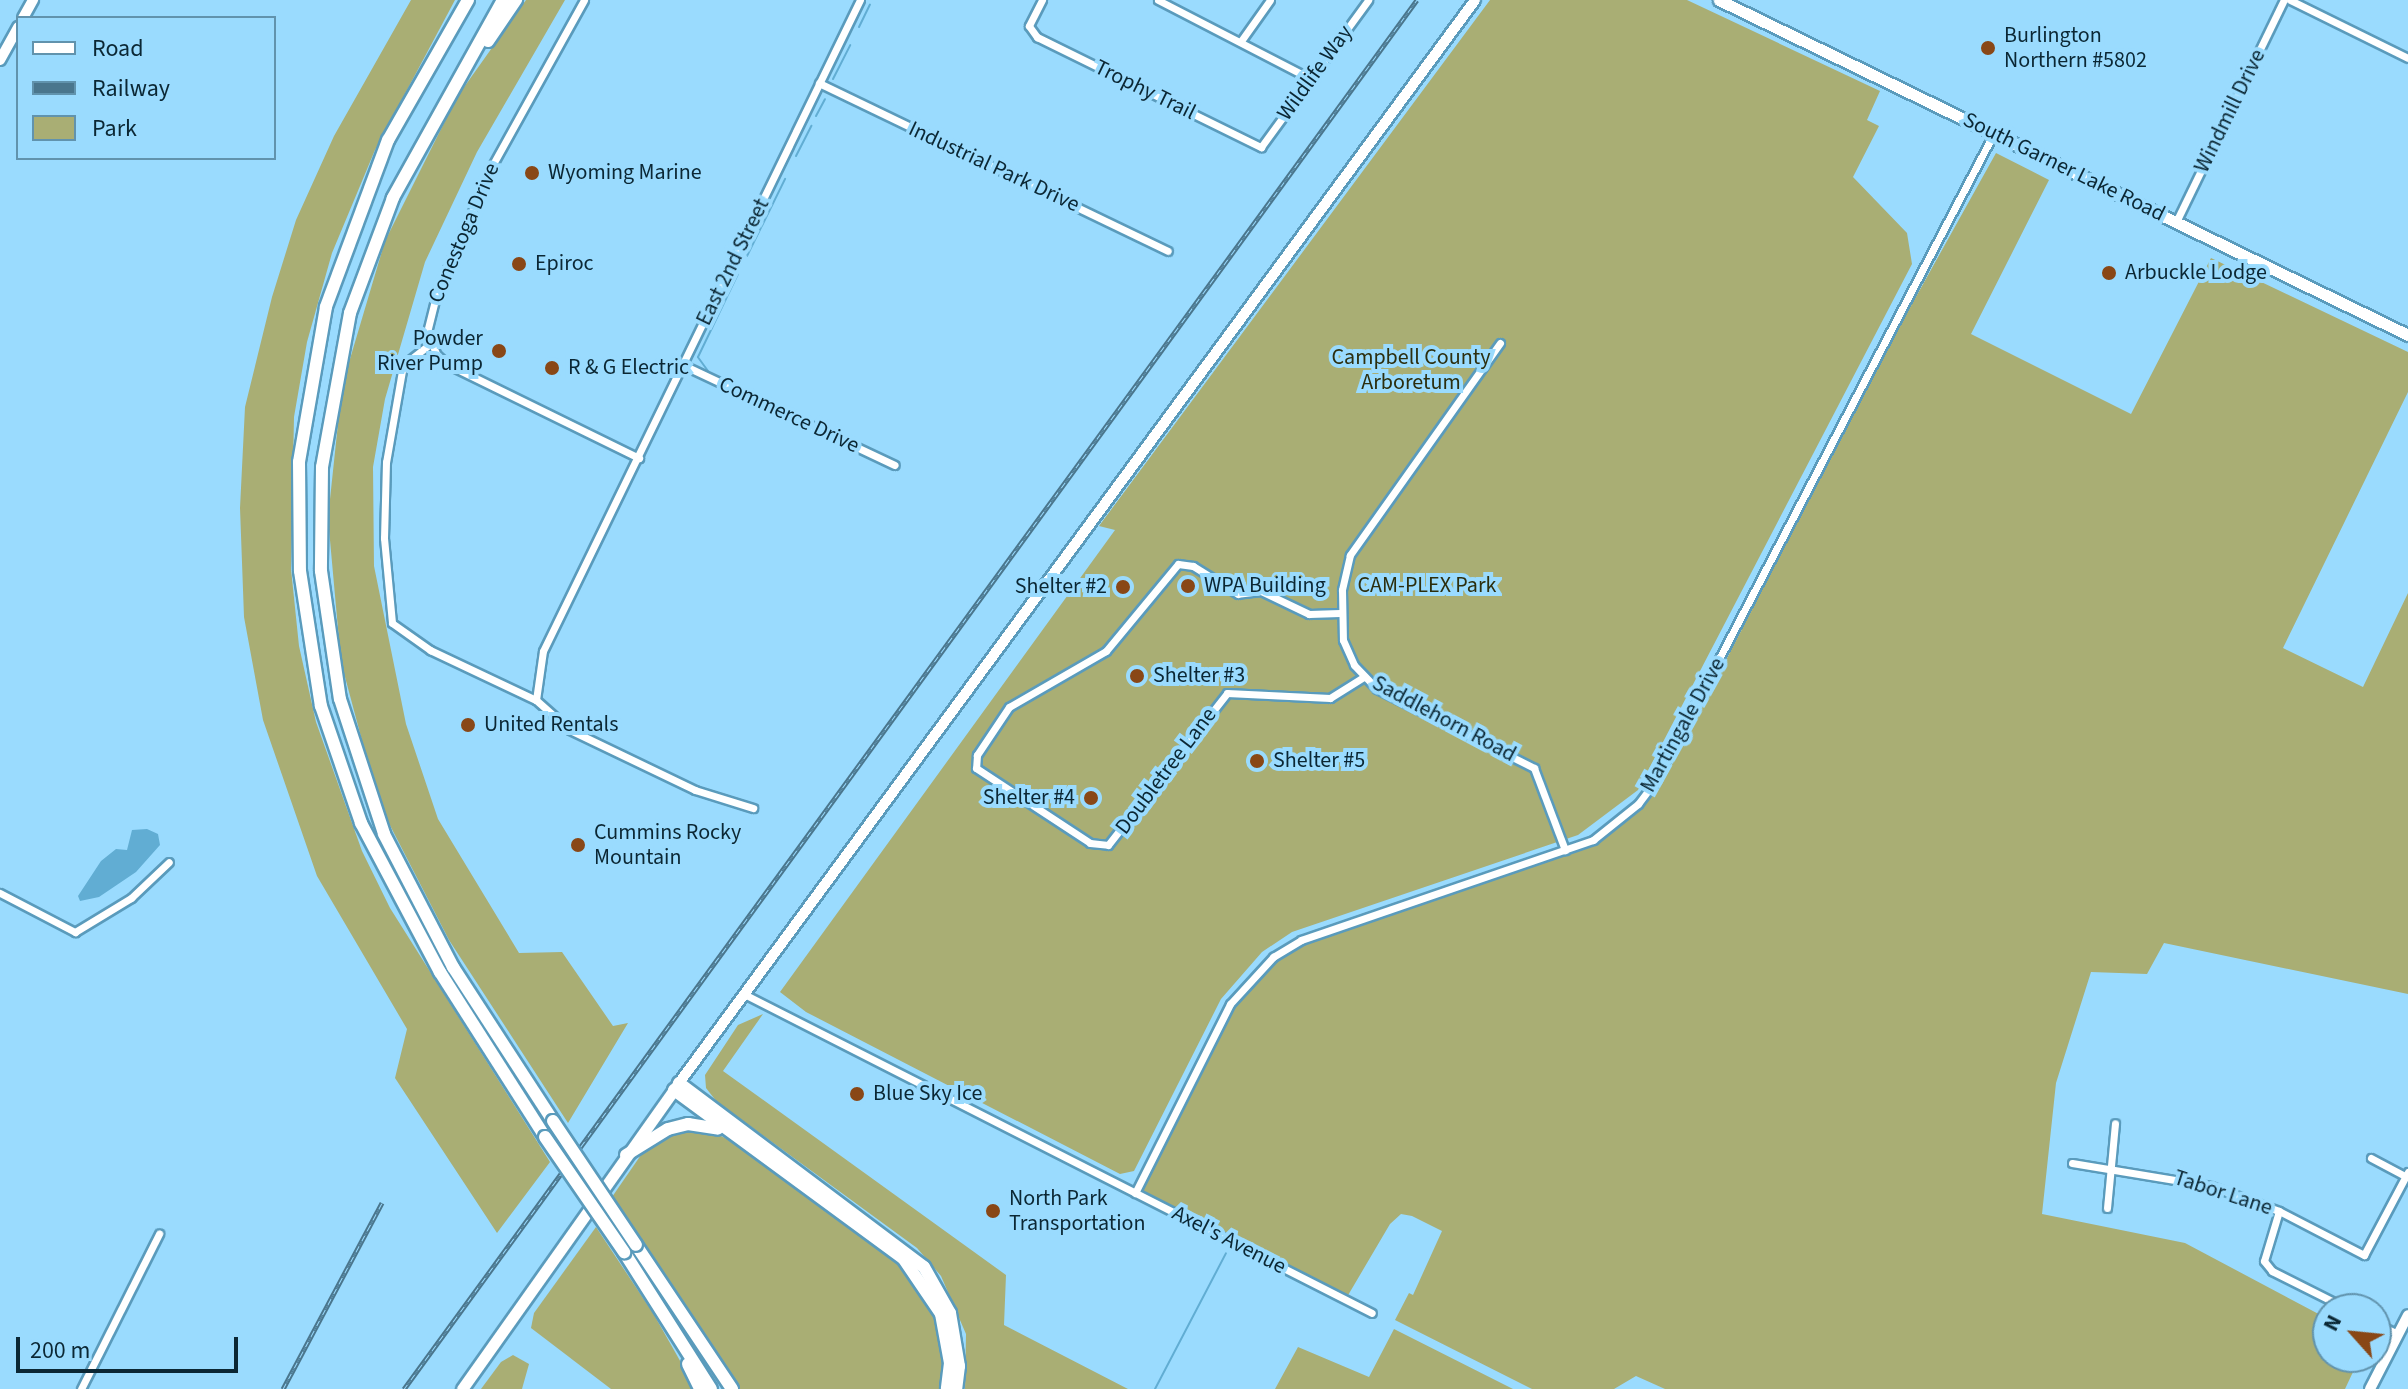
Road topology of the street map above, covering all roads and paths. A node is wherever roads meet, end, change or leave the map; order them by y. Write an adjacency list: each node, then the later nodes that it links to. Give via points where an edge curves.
1 (460, 0): 22 (highway)
2 (468, 0): 22 (highway)
3 (503, 0): 20 (highway)
4 (516, 0): 20 (highway)
5 (584, 0): 28 (street, Conestoga Drive, via 469,216 429,316)
6 (860, 0): 19 (street, East 2nd Street)
7 (1042, 0): 23 (street, Trophy Trail, via 1030,33)
8 (1158, 0): 15 (street)
9 (1270, 0): 15 (street)
10 (1368, 0): 18 (street, Wildlife Way)
11 (1475, 0): 39 (main road)
12 (1719, 0): 21 (main road, South Garner Lake Road)
13 (2287, 0): 16 (street); 24 (street, Windmill Drive)
14 (16, 31): 17 (main road)
15 (1241, 41): 18 (street)
16 (2408, 58)
17 (0, 60)
18 (1311, 79): 23 (street, Wildlife Way)
19 (819, 83): 25 (street, Industrial Park Drive); 29 (street, East 2nd Street)
20 (431, 126): 53 (highway, bridge, via 378,232 340,356 320,500 328,637 353,748 384,834 453,967 636,1245)
21 (1994, 133): 24 (main road, South Garner Lake Road); 36 (street, Martingale Drive, via 1654,783 1618,822)
22 (388, 140): 53 (highway, bridge, via 326,307 305,412 299,510 311,656 338,760 394,891 545,1137 624,1252)
23 (1261, 147)
24 (2176, 222): 26 (main road, South Garner Lake Road)
25 (1168, 251)
26 (2408, 335)
27 (1500, 343): 32 (street, Saddlehorn Road, via 1360,537 1345,570)
28 (430, 344): 30 (street, via 447,364); 34 (street, via 403,365 386,462 384,538 392,623 430,650)
29 (683, 365): 30 (street, East 2nd Street); 31 (street, Commerce Drive)
30 (639, 458): 34 (street, East 2nd Street, via 543,651)
31 (895, 465)
32 (1340, 613): 33 (street, Saddlehorn Road, via 1347,652); 33 (street, Doubletree Lane, via 1317,615 1261,591 1238,594 1193,566 1178,564 1106,651 1009,707 977,755 976,768 1090,843 1108,845 1227,693 1330,698)
33 (1364, 677): 36 (street, Saddlehorn Road, via 1377,689 1534,768)
34 (536, 700): 35 (street, via 570,730 695,790)
35 (753, 808)
36 (1565, 850): 48 (street, Martingale Drive, via 1301,940 1273,957 1230,1004)
37 (169, 862): 38 (street, via 131,898 75,932)
38 (0, 893)
39 (744, 994): 40 (main road); 48 (street, Axel's Avenue)
40 (677, 1087): 42 (highway); 43 (main road); 64 (highway, via 924,1267 950,1313 959,1366)
41 (2115, 1123): 46 (street)
42 (728, 1132): 43 (highway, via 688,1124 668,1129); 63 (highway, via 883,1242 917,1274 931,1293 947,1338)
43 (626, 1155): 59 (main road)
44 (2371, 1158): 47 (street)
45 (2072, 1163): 46 (street, Tabor Lane)
46 (2111, 1166): 49 (street); 50 (street, Tabor Lane, via 2211,1186)
47 (2407, 1175): 50 (street, Tabor Lane, via 2364,1255)
48 (1135, 1193): 54 (street, Axel's Avenue)
49 (2107, 1208)
50 (2279, 1211): 52 (street, via 2264,1261 2272,1271)
51 (159, 1234): 58 (street)
52 (2316, 1293)
53 (667, 1304): 60 (highway); 61 (highway); 62 (highway)
54 (1372, 1313)
55 (2408, 1315): 57 (main road)
56 (2392, 1331): 57 (street)
57 (2398, 1334): 65 (main road)
58 (81, 1389)
59 (462, 1389)
60 (700, 1389)
61 (711, 1389)
62 (731, 1389)
63 (947, 1389)
64 (956, 1389)
65 (2370, 1389)

